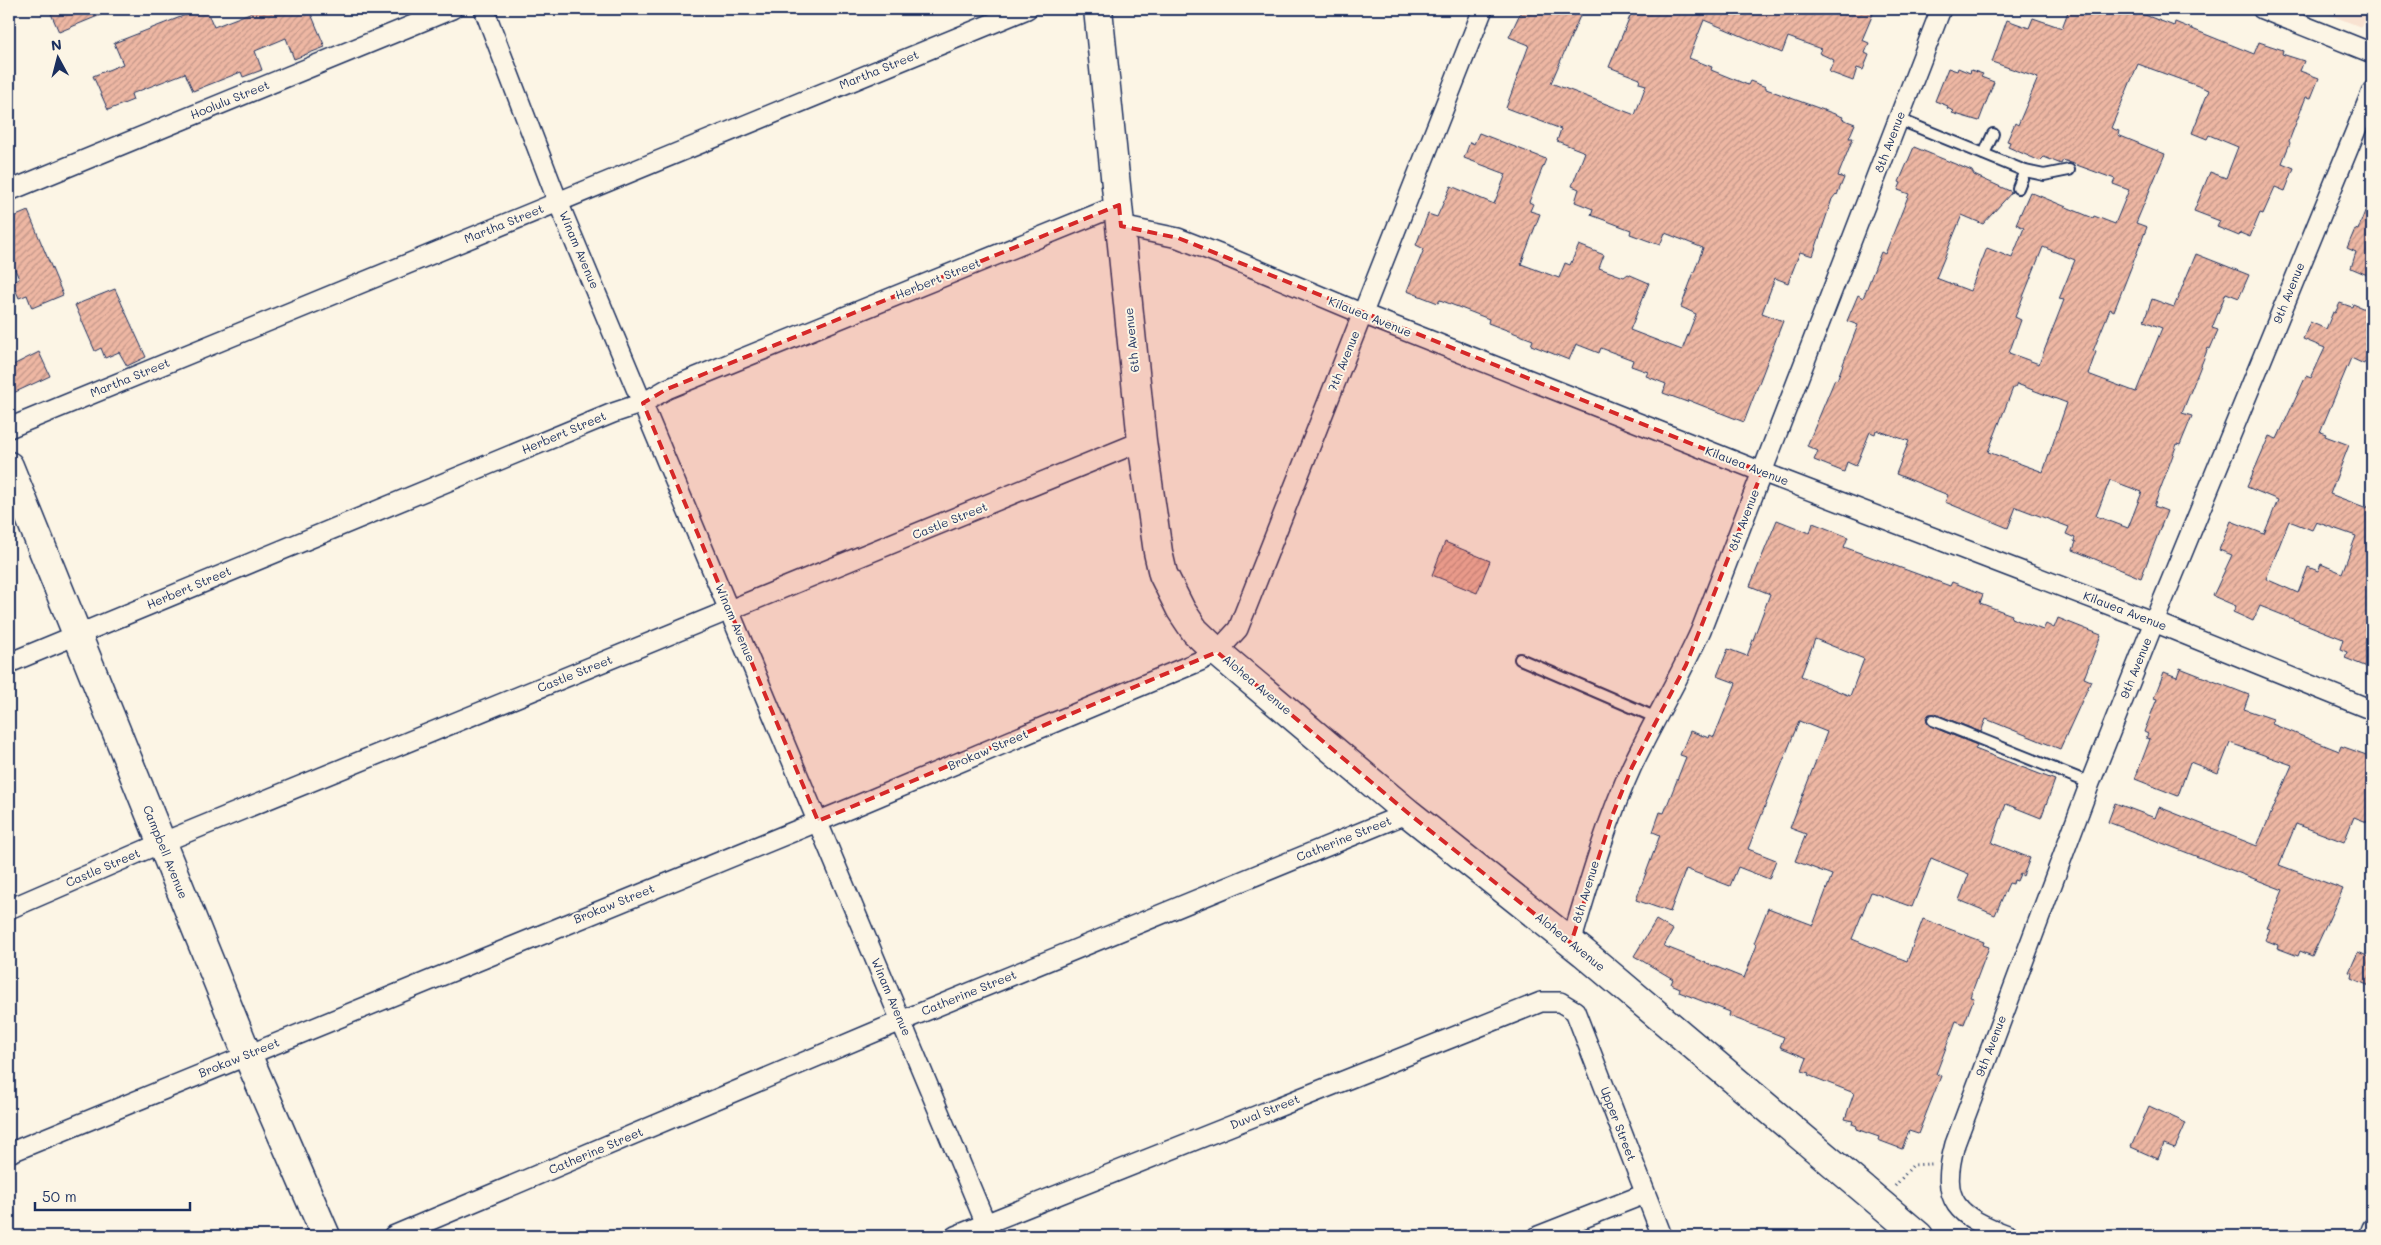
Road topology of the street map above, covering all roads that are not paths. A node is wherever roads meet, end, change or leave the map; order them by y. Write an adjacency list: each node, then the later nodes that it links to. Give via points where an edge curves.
1 (452, 9): 16 (street, Hoolulu Street)
2 (484, 9): 17 (street, Winam Avenue)
3 (1027, 9): 17 (street, Martha Street)
4 (1098, 9): 18 (street, 6th Avenue)
5 (1483, 9): 19 (street, 7th Avenue)
6 (1941, 9): 10 (street, 8th Avenue)
7 (2262, 9): 8 (street)
8 (2372, 53)
9 (2372, 92): 26 (street, 9th Avenue)
10 (1898, 119): 12 (lane); 24 (street, 8th Avenue)
11 (1993, 134): 12 (lane)
12 (1984, 154): 14 (lane)
13 (2069, 170): 14 (lane, via 2044,175)
14 (2025, 171): 15 (lane)
15 (2018, 188)
16 (9, 191)
17 (558, 202): 20 (street, Winam Avenue); 21 (street, Martha Street)
18 (1120, 216): 19 (street, Kilauea Avenue, via 1232,258); 20 (street, Herbert Street, via 667,389); 22 (street, 6th Avenue)
19 (1363, 314): 24 (street, Kilauea Avenue); 28 (street, 7th Avenue, via 1238,629)
20 (643, 403): 25 (street, Winam Avenue); 27 (street, Herbert Street, via 604,416)
21 (9, 428)
22 (1142, 441): 25 (street, Castle Street); 28 (street, 6th Avenue, via 1162,574 1195,631)
23 (9, 466): 27 (street, Campbell Avenue)
24 (1762, 472): 26 (street, Kilauea Avenue); 32 (street, 8th Avenue, via 1701,630)
25 (730, 611): 36 (street, Winam Avenue); 37 (street, Castle Street)
26 (2154, 622): 31 (street, Kilauea Avenue); 34 (street, 9th Avenue)
27 (77, 635): 30 (street, Herbert Street); 37 (street, Campbell Avenue)
28 (1217, 652): 35 (street, Alohea Avenue); 36 (street, Brokaw Street)
29 (1520, 659): 32 (lane)
30 (9, 663)
31 (2372, 710)
32 (1657, 718): 39 (street, 8th Avenue, via 1612,816)
33 (1933, 720): 34 (lane)
34 (2090, 783): 53 (street, 9th Avenue, via 1955,1144 1948,1180 1951,1196 1969,1218)
35 (1408, 813): 39 (street, Alohea Avenue); 41 (street, Catherine Street)
36 (818, 820): 41 (street, Winam Avenue); 42 (street, Brokaw Street)
37 (161, 843): 38 (street, Castle Street); 42 (street, Campbell Avenue)
38 (9, 909)
39 (1571, 943): 52 (street, Alohea Avenue)
40 (1575, 1011): 44 (street, Upper Street); 46 (street, Duval Street, via 1560,1002 1541,1002)
41 (901, 1021): 46 (street, Winam Avenue); 48 (street, Catherine Street)
42 (247, 1054): 43 (street, Brokaw Street); 47 (street, Campbell Avenue)
43 (9, 1153)
44 (1645, 1194): 50 (street); 51 (street, Upper Street)
45 (2372, 1228): 54 (street)
46 (988, 1230): 49 (street, Duval Street)
47 (326, 1236)
48 (393, 1236)
49 (954, 1236)
50 (1538, 1236)
51 (1662, 1236)
52 (1919, 1236)
53 (2010, 1236)
54 (2369, 1236)

